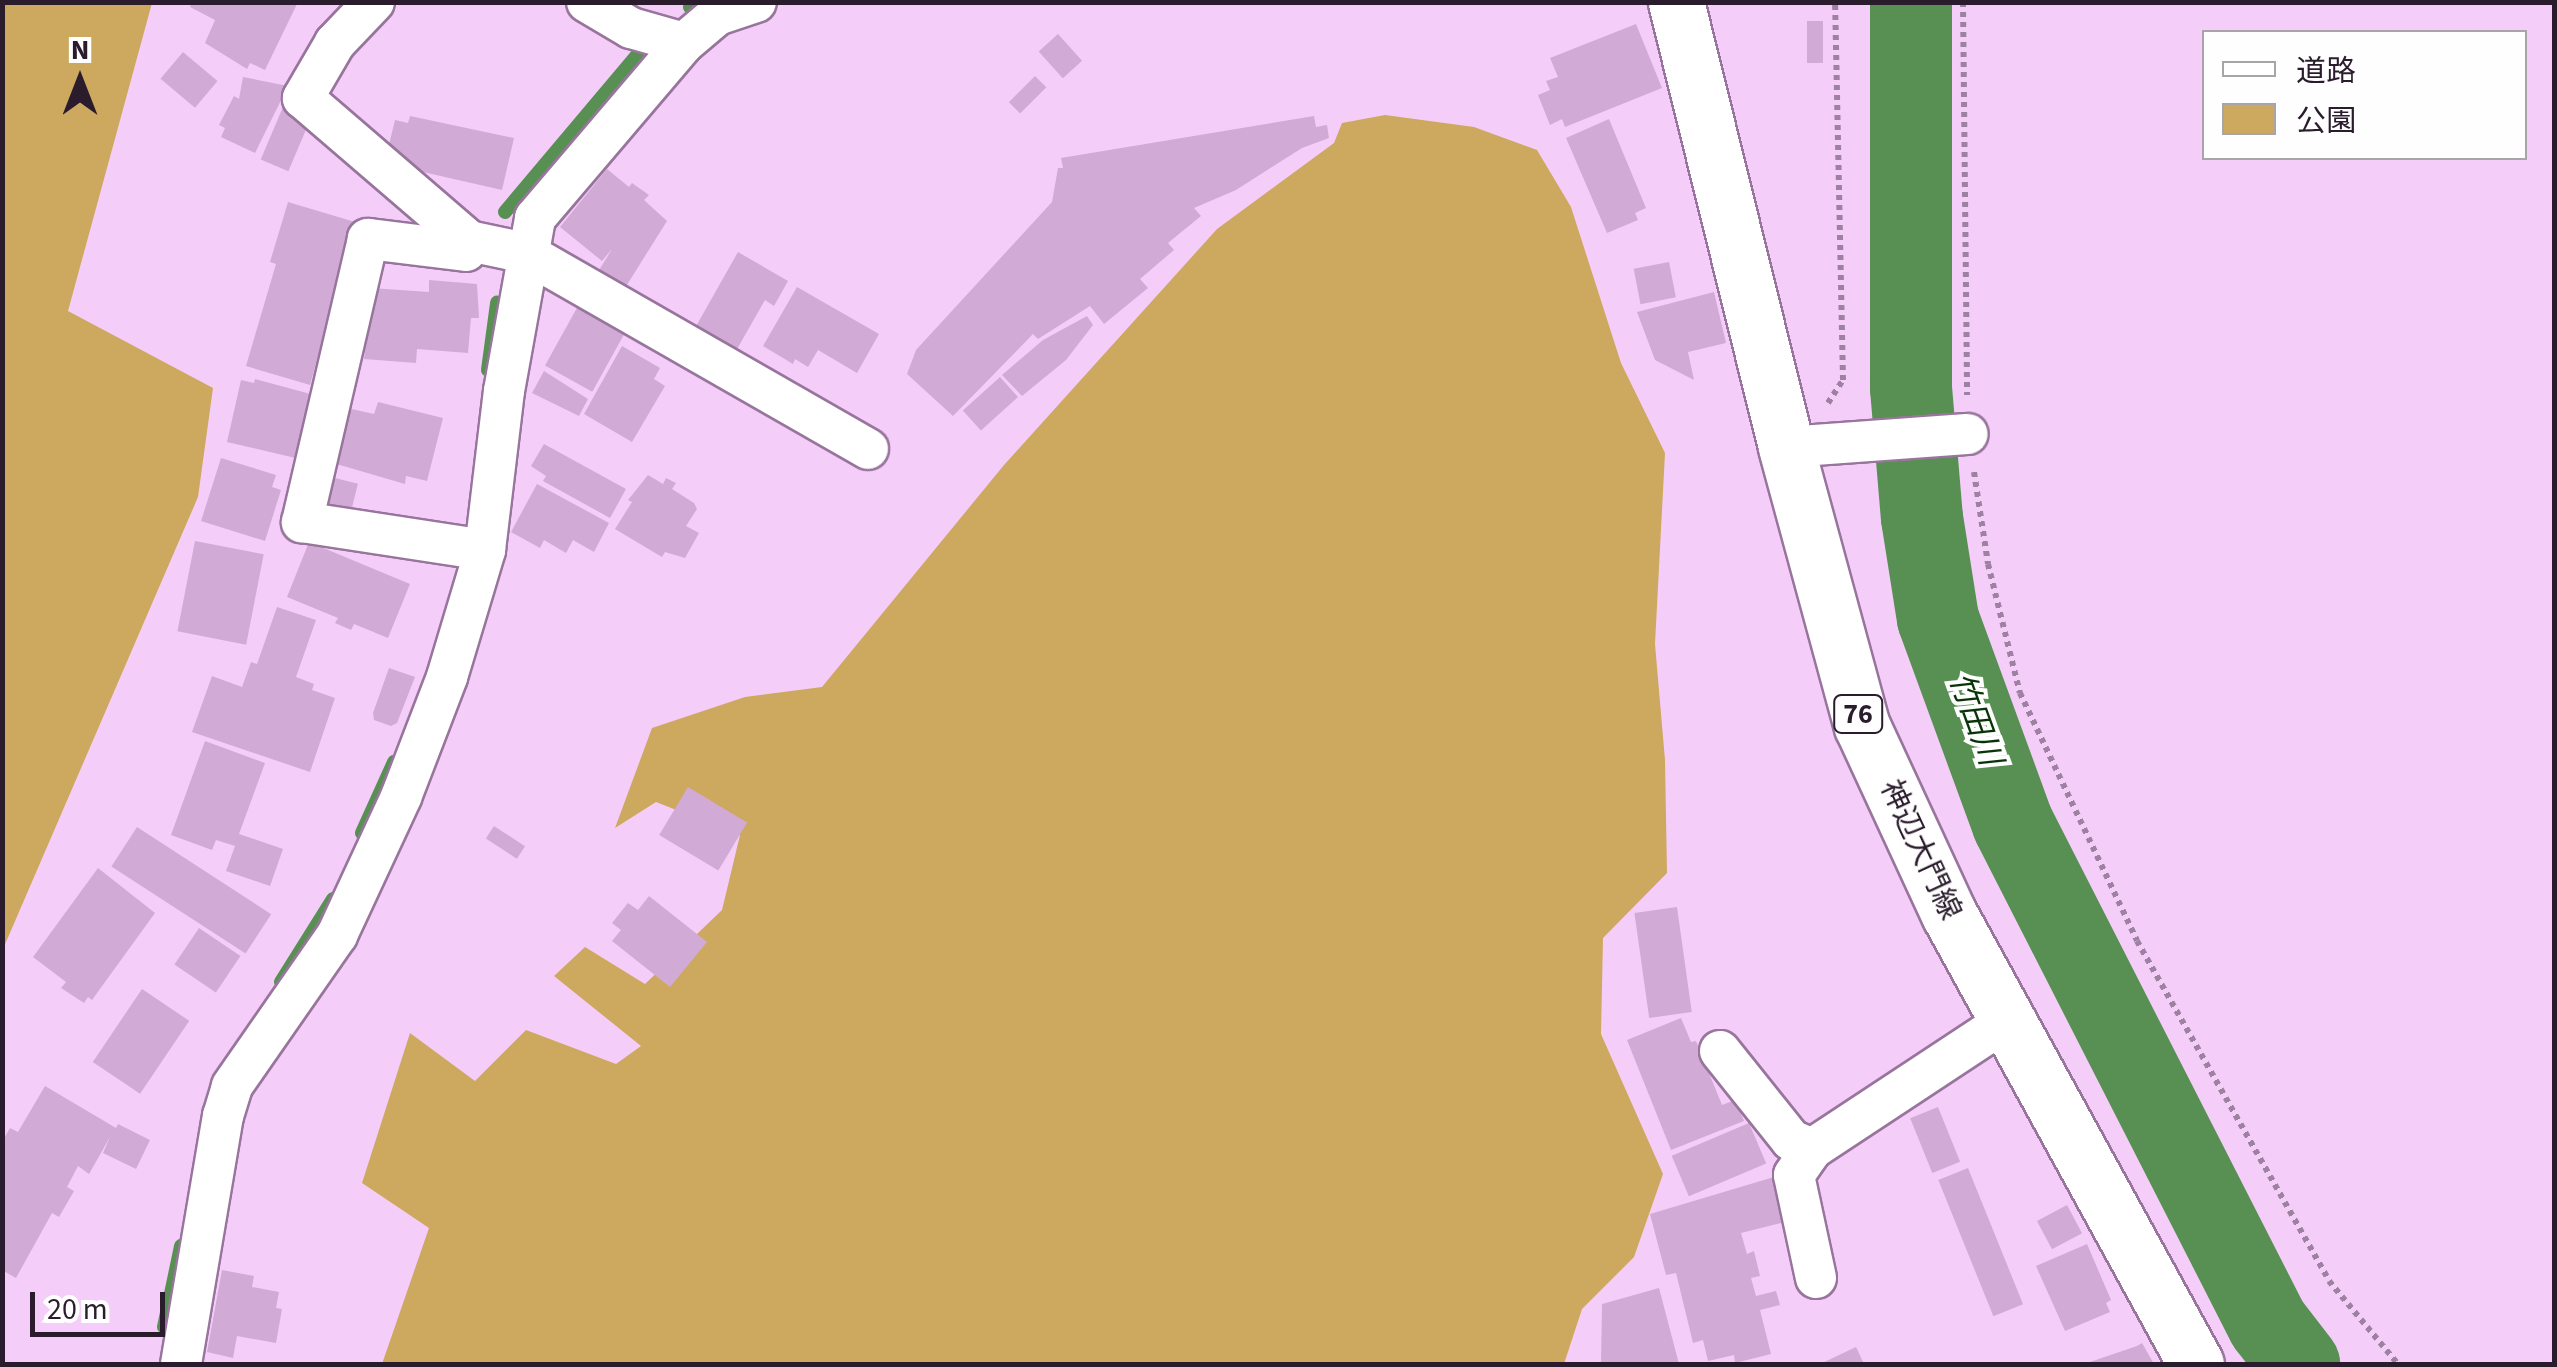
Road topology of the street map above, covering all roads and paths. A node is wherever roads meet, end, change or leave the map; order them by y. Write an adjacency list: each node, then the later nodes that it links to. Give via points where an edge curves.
1 (374, 2): 8 (street, via 335,42 303,98)
2 (587, 2): 7 (street, via 631,28)
3 (756, 2): 7 (street, via 717,16)
4 (1676, 2): 11 (main road, 神辺大門線 / 76)
5 (1835, 2): 11 (path, via 1844,380)
6 (1963, 2): 10 (path)
7 (684, 43): 9 (street, via 535,218)
8 (470, 241): 9 (street); 13 (street, via 466,252 368,240 302,522)
9 (526, 253): 12 (street); 13 (street)
10 (1959, 435): 11 (street); 20 (path, via 2020,692 2137,942 2329,1282)
11 (1786, 448): 14 (main road, 神辺大門線 / 76, via 1862,726)
12 (868, 449)
13 (485, 550): 18 (street, via 402,796 337,934 232,1086)
14 (2006, 1021): 16 (street); 19 (main road, 神辺大門線 / 76)
15 (1720, 1051): 16 (street, via 1791,1140)
16 (1812, 1149): 17 (street, via 1794,1175)
17 (1816, 1278)
18 (181, 1364)
19 (2196, 1364)
20 (2398, 1364)

